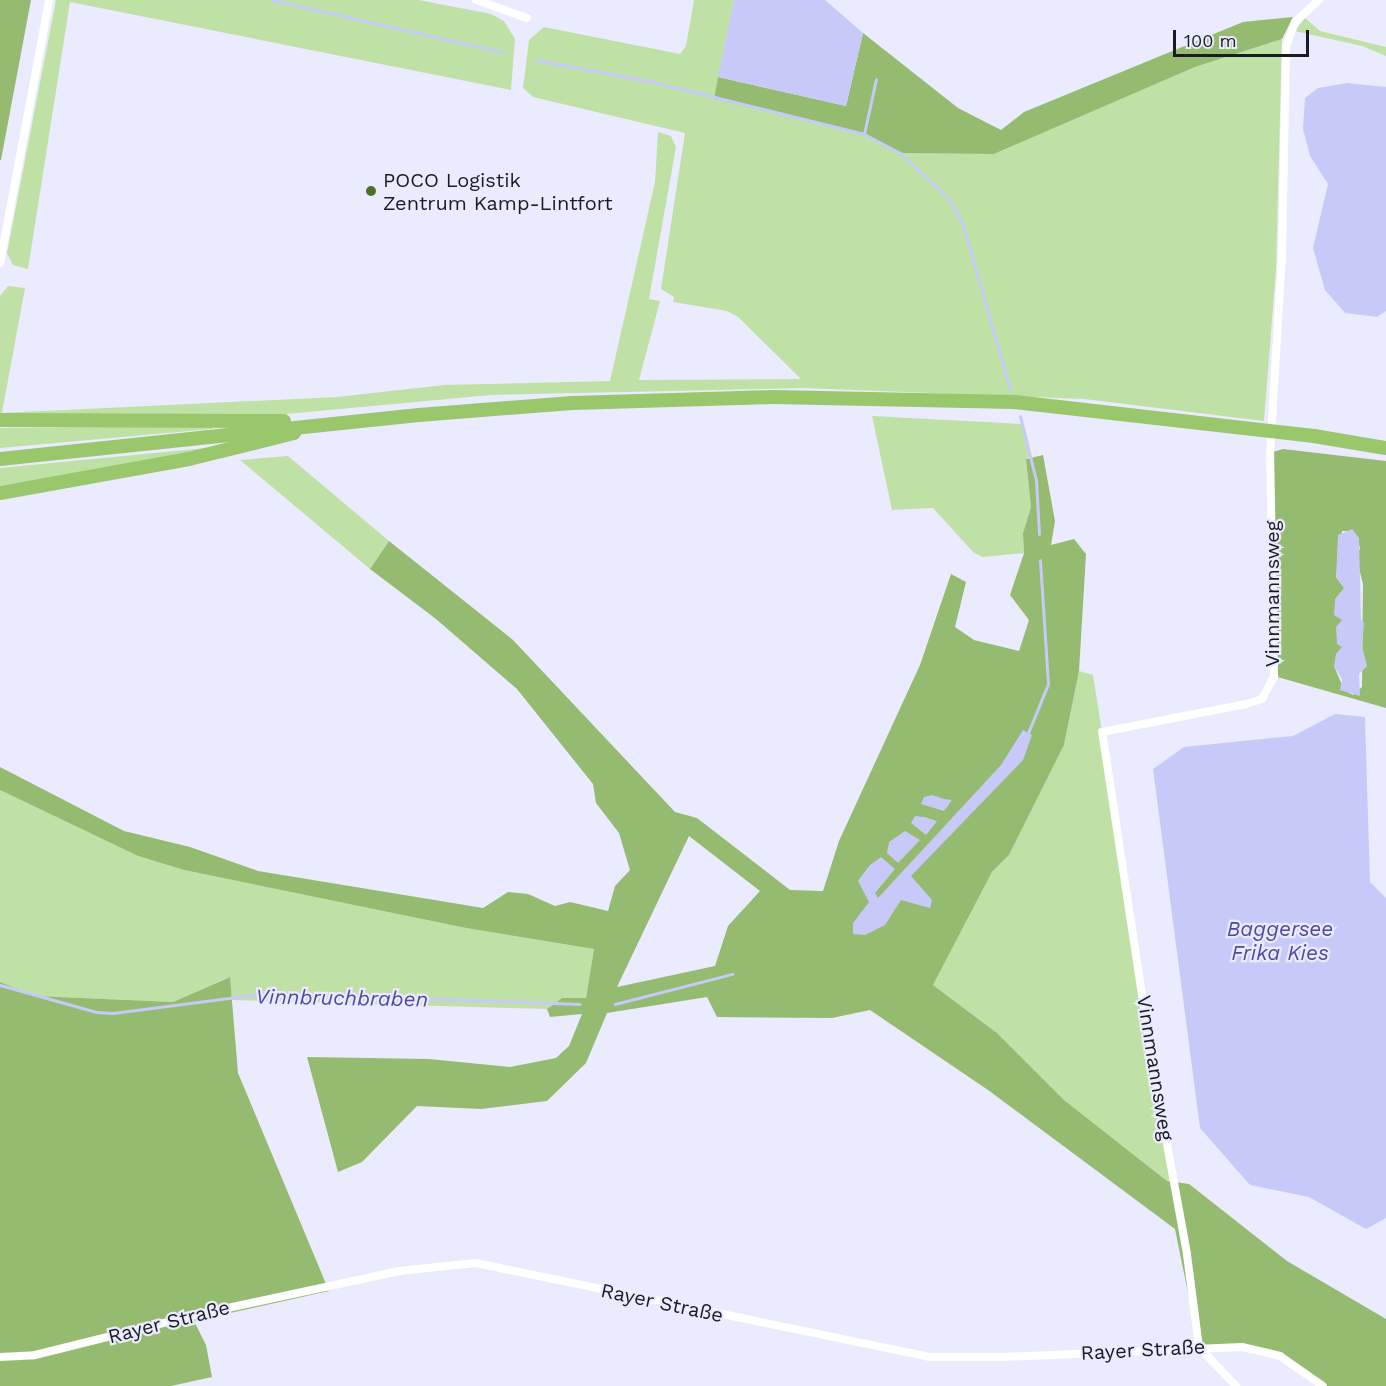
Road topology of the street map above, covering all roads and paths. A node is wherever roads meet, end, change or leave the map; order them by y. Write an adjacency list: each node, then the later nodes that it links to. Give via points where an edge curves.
1 (49, 0): 5 (street)
2 (476, 0): 4 (street)
3 (1320, 0): 11 (street, Vinnmannsweg, via 1295,22 1286,47 1282,257 1270,453 1274,675 1262,699 1102,732 1152,1061 1187,1254)
4 (527, 18)
5 (0, 260)
6 (0, 420): 7 (highway)
7 (321, 424): 8 (highway, via 573,403 881,397 1015,402 1314,436); 9 (highway); 10 (highway, via 256,445)
8 (1386, 448)
9 (0, 459)
10 (0, 494)
11 (1198, 1347): 12 (street, Rayer Straße, via 929,1357 476,1263 399,1270 35,1355); 13 (street); 14 (street, Rayer Straße, via 1242,1347 1280,1356)
12 (0, 1356)
13 (1236, 1386)
14 (1323, 1386)

